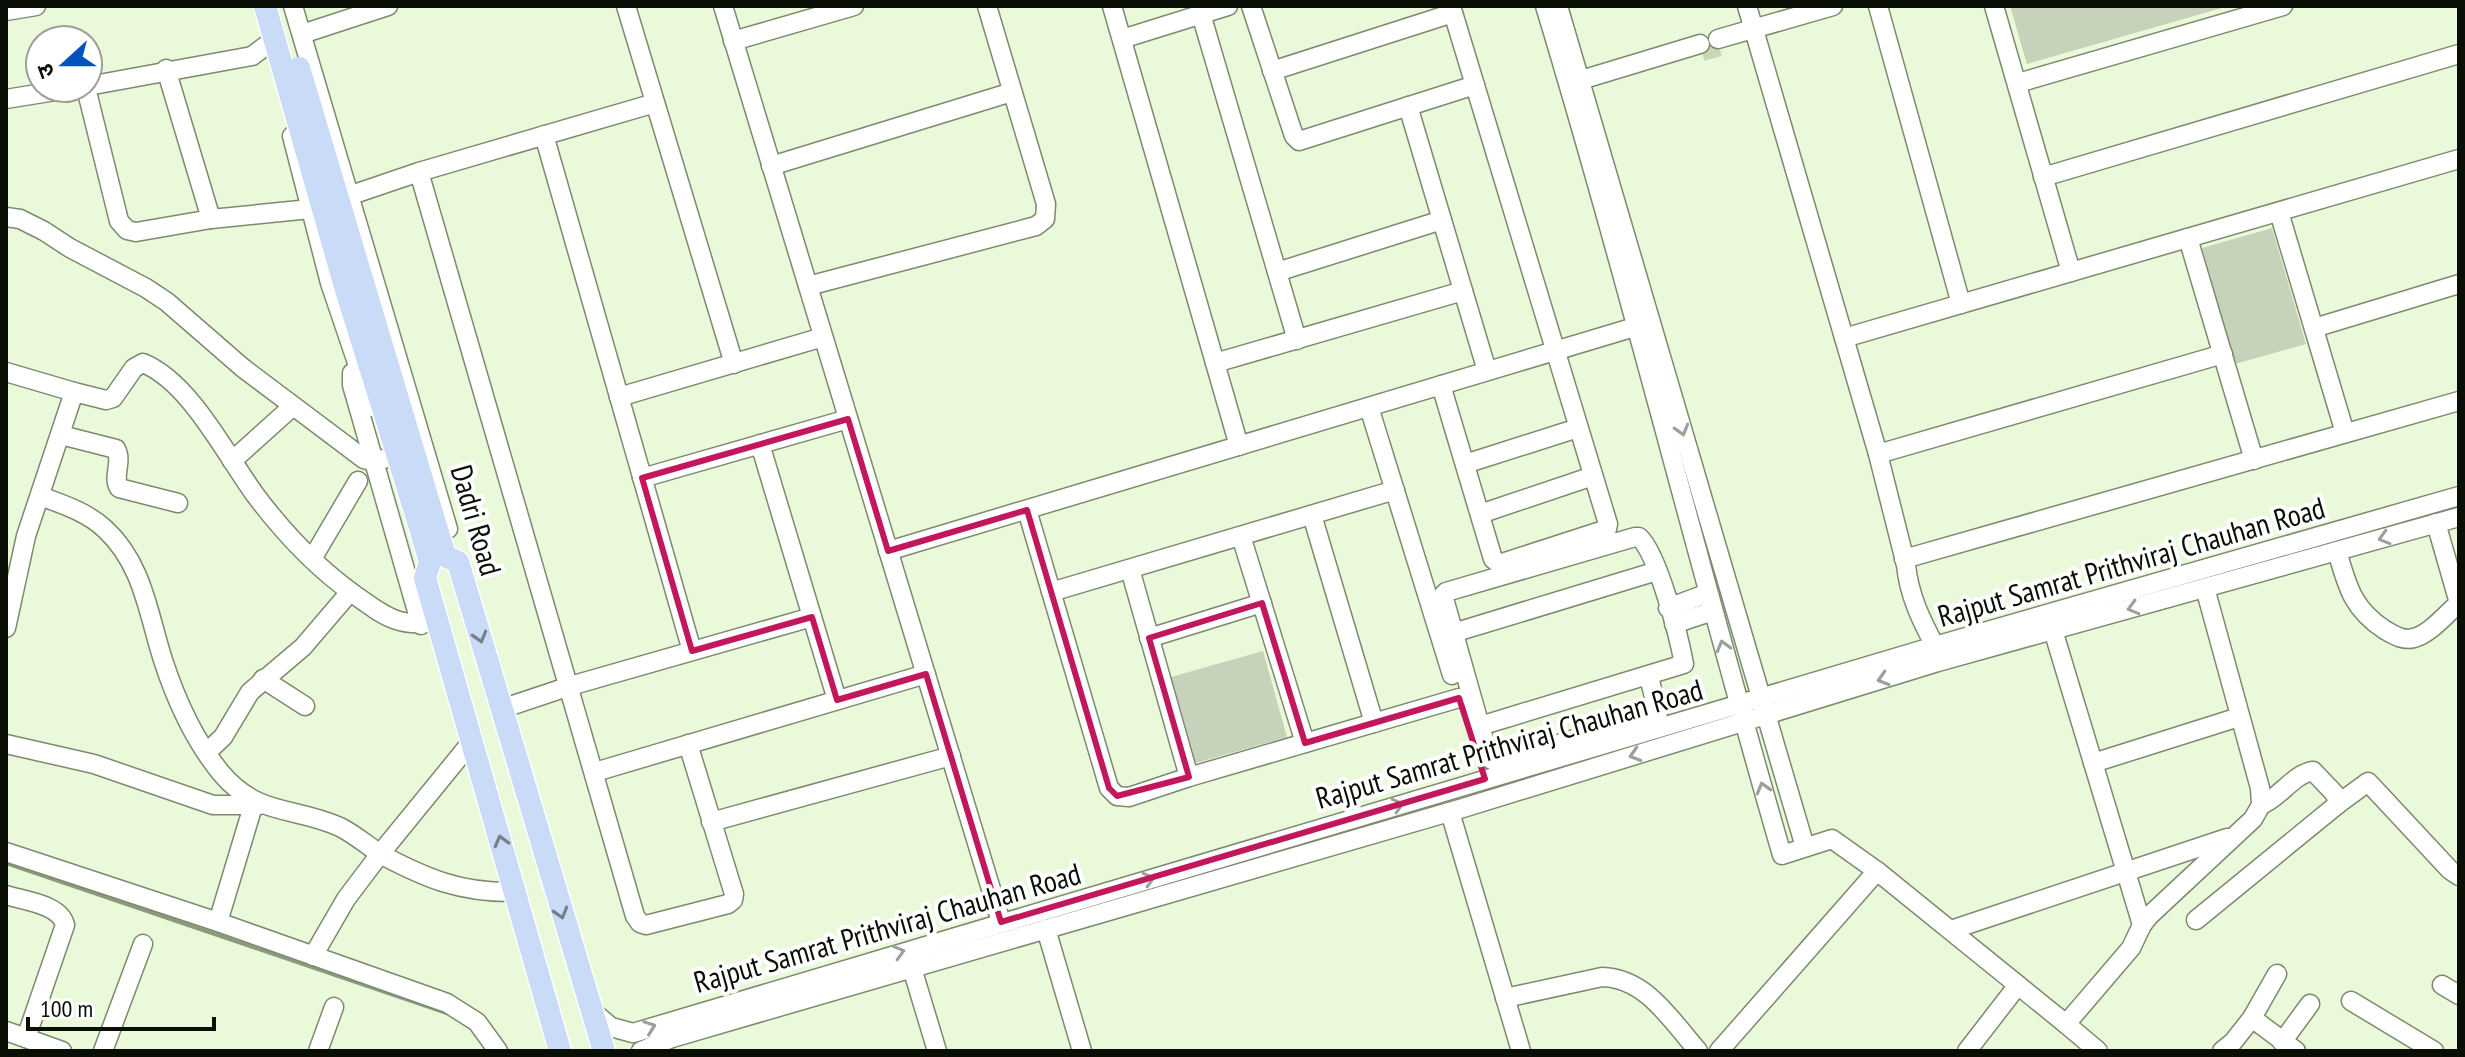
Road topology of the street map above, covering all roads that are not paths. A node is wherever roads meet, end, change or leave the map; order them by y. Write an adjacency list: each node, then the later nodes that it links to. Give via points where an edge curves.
1 (36, 6): 23 (street)
2 (258, 6): 29 (street)
3 (265, 6): 99 (main road, bridge, via 346,290)
4 (280, 6): 99 (main road, bridge)
5 (293, 6): 26 (street, Dadri Road)
6 (388, 6): 21 (street)
7 (626, 6): 38 (street)
8 (723, 6): 28 (street)
9 (854, 6): 28 (street)
10 (987, 6): 37 (street)
11 (1112, 6): 27 (street)
12 (1228, 6): 24 (street)
13 (1251, 6): 32 (street)
14 (1545, 6): 36 (street)
15 (1558, 6): 36 (street)
16 (1747, 6): 25 (street)
17 (1833, 6): 25 (street)
18 (1878, 6): 59 (street)
19 (1994, 6): 34 (street)
20 (2283, 6): 34 (street)
21 (365, 9): 26 (street)
22 (1452, 9): 32 (street); 35 (street)
23 (6, 11)
24 (1201, 14): 27 (street); 53 (street)
25 (1755, 33): 36 (street); 64 (street)
26 (302, 34): 46 (street, Dadri Road)
27 (1122, 39): 68 (street)
28 (733, 41): 43 (street)
29 (268, 44): 31 (street, via 252,56); 47 (street)
30 (2459, 54): 45 (street)
31 (166, 69): 33 (street); 50 (street)
32 (1272, 71): 40 (street, via 1299,141)
33 (104, 83)
34 (2018, 83): 45 (street)
35 (1475, 85): 40 (street); 66 (street)
36 (1576, 86): 61 (street)
37 (1012, 92): 43 (street); 56 (street, via 1046,204 1045,219 1036,226)
38 (655, 103): 41 (street); 69 (street)
39 (91, 104): 50 (street, via 119,221 127,230)
40 (1408, 106): 51 (street)
41 (544, 135): 44 (street); 74 (street)
42 (2459, 159): 48 (street)
43 (771, 166): 56 (street)
44 (419, 172): 46 (street); 131 (street)
45 (2043, 177): 54 (street)
46 (349, 195): 47 (street); 58 (street, Dadri Road)
47 (310, 209): 50 (street); 60 (street)
48 (2279, 212): 52 (street); 62 (street)
49 (6, 217): 76 (street, via 44,231 157,295)
50 (211, 219)
51 (1442, 220): 53 (street); 57 (street)
52 (2188, 238): 54 (street); 67 (street)
53 (1277, 272): 65 (street)
54 (2071, 272): 59 (street)
55 (2459, 284): 62 (street)
56 (808, 286): 63 (street)
57 (1463, 291): 65 (street); 70 (street)
58 (381, 302): 60 (street); 108 (street, Dadri Road)
59 (1961, 304): 64 (street)
60 (341, 317): 85 (street, via 353,357 352,385)
61 (1644, 324): 66 (street); 116 (street); 135 (street, one-way to 135)
62 (2314, 328): 80 (street)
63 (823, 337): 69 (street); 78 (street)
64 (1844, 338): 84 (street)
65 (1297, 340): 68 (street)
66 (1555, 351): 70 (street); 79 (street)
67 (2223, 354): 84 (street); 86 (street)
68 (1215, 363): 83 (street)
69 (734, 364): 74 (street)
70 (1487, 371): 72 (street)
71 (6, 372): 73 (street)
72 (1441, 385): 77 (street); 88 (street)
73 (74, 392): 81 (street); 87 (street, via 113,398 134,368 146,363 182,392)
74 (619, 397): 90 (street)
75 (2459, 401): 80 (street)
76 (292, 407): 85 (street, via 364,459); 87 (street)
77 (1369, 407): 83 (street); 92 (street)
78 (848, 419): 82 (street); 105 (street)
79 (1578, 428): 88 (street); 89 (street)
80 (2345, 433): 86 (street)
81 (61, 435): 93 (street); 95 (street, via 116,449 119,488)
82 (760, 444): 90 (street); 120 (street)
83 (1239, 446): 96 (street)
84 (1878, 454): 109 (street)
85 (381, 459): 112 (street); 121 (street)
86 (2254, 460): 109 (street)
87 (232, 461): 107 (street)
88 (1465, 464): 97 (street)
89 (1593, 476): 97 (street); 97 (street, via 1608,524 1602,531 1498,563)
90 (642, 478): 127 (street)
91 (358, 481): 107 (street)
92 (1395, 490): 98 (street); 132 (street)
93 (40, 496): 104 (street); 145 (street, via 79,511 122,548 138,575 177,698)
94 (2459, 496): 126 (street, Rajput Samrat Prithviraj Chauhan Road)
95 (178, 503)
96 (1027, 510): 105 (street); 115 (street)
97 (1480, 514)
98 (1312, 515): 102 (street); 139 (street)
99 (425, 517): 108 (main road, via 445,556); 112 (main road, via 430,562)
100 (2459, 517): 101 (street, Rajput Samrat Prithviraj Chauhan Road)
101 (2436, 523): 106 (street, Rajput Samrat Prithviraj Chauhan Road, one-way to 106); 118 (street)
102 (1241, 536): 110 (street); 117 (street)
103 (6, 537): 104 (street)
104 (25, 541): 122 (street)
105 (888, 551): 128 (street)
106 (2337, 551): 113 (street, Rajput Samrat Prithviraj Chauhan Road); 118 (street, via 2356,605 2402,638 2422,635)
107 (312, 559): 114 (street)
108 (458, 562): 136 (main road, Dadri Road, one-way to 136)
109 (1905, 562): 126 (street, via 1915,608)
110 (1130, 569): 115 (street); 125 (street)
111 (1657, 571): 119 (street); 124 (street); 124 (street, via 1646,544 1635,537 1446,592 1443,600)
112 (425, 578): 121 (main road)
113 (2205, 588): 123 (street, Rajput Samrat Prithviraj Chauhan Road, one-way to 123); 138 (street)
114 (350, 592): 121 (street, via 400,623); 130 (street, via 303,647)
115 (1051, 592): 149 (street, via 1109,788 1117,796 1129,797)
116 (1711, 602): 119 (street); 137 (street, one-way to 116)
117 (1262, 603): 125 (street); 142 (street)
118 (2459, 603)
119 (1671, 616): 129 (street, via 1684,664)
120 (812, 617): 127 (street); 133 (street)
121 (429, 623): 141 (main road)
122 (6, 628)
123 (2053, 630): 135 (street, Rajput Samrat Prithviraj Chauhan Road, one-way to 135); 147 (street)
124 (1453, 633): 140 (street)
125 (1149, 638): 149 (street)
126 (1935, 646): 135 (street, Rajput Samrat Prithviraj Chauhan Road)
127 (692, 651): 131 (street)
128 (926, 674): 133 (street); 146 (street)
129 (1649, 677): 140 (street); 140 (street, via 1658,713 1498,763 1490,759)
130 (263, 679): 134 (street); 145 (street)
131 (570, 686): 136 (street); 148 (street)
132 (1459, 698): 139 (street); 150 (street)
133 (837, 700): 144 (street)
134 (305, 706)
135 (1763, 706): 137 (street, Rajput Samrat Prithviraj Chauhan Road); 157 (street)
136 (501, 709): 161 (main road, Dadri Road)
137 (1741, 713): 150 (street, Rajput Samrat Prithviraj Chauhan Road); 154 (street, Rajput Samrat Prithviraj Chauhan Road, one-way to 154); 157 (street, one-way to 137, via 1782,855)
138 (2239, 717): 147 (street); 152 (street)
139 (1374, 723): 142 (street)
140 (1480, 726)
141 (473, 740): 159 (street); 164 (main road, one-way to 141)
142 (1305, 743): 149 (street)
143 (6, 744): 153 (street, via 94,764 213,805)
144 (688, 744): 148 (street); 155 (street)
145 (207, 752): 153 (street)
146 (951, 756): 155 (street); 168 (street)
147 (2093, 763): 162 (street)
148 (595, 772): 155 (street, via 640,923 733,900)
149 (1189, 777)
150 (1485, 779): 168 (street, Rajput Samrat Prithviraj Chauhan Road, one-way to 150)
151 (2338, 804): 152 (street, via 2317,774 2308,771); 163 (street, via 2368,782); 166 (street)
152 (2261, 805): 156 (street)
153 (257, 806): 159 (street, via 319,819); 167 (street)
154 (1450, 812): 170 (street, Rajput Samrat Prithviraj Chauhan Road); 179 (street)
155 (711, 822)
156 (2237, 834): 162 (street); 169 (street)
157 (1805, 847): 160 (street, via 1832,839)
158 (6, 852): 167 (street)
159 (380, 854): 164 (street, via 437,882 488,892); 173 (street)
160 (1877, 871): 171 (street); 201 (street)
161 (549, 873): 164 (main road); 180 (main road, Dadri Road, one-way to 180)
162 (2127, 873): 169 (street); 171 (street)
163 (2459, 876)
164 (514, 889): 190 (main road)
165 (6, 895): 187 (street, via 57,911 65,925)
166 (2196, 920)
167 (218, 922): 173 (street)
168 (1001, 922): 180 (street, Rajput Samrat Prithviraj Chauhan Road, one-way to 168, via 611,1027 633,1033)
169 (2142, 925): 185 (street, via 2131,948)
170 (1046, 929): 174 (street, Rajput Samrat Prithviraj Chauhan Road); 198 (street)
171 (1951, 930): 176 (street)
172 (143, 944): 192 (street)
173 (313, 956): 194 (street, via 447,1003 477,1022)
174 (912, 968): 188 (street, Rajput Samrat Prithviraj Chauhan Road); 197 (street)
175 (2277, 974): 184 (street)
176 (2018, 985): 185 (street); 202 (street)
177 (2442, 985): 178 (street)
178 (2459, 995)
179 (1505, 998): 199 (street); 200 (street, via 1616,978 1634,983 1648,995)
180 (587, 1001): 195 (main road, Dadri Road)
181 (2351, 1001): 205 (street)
182 (2310, 1004): 189 (street)
183 (334, 1007): 193 (street)
184 (2252, 1018): 189 (street); 204 (street)
185 (2066, 1024): 203 (street)
186 (6, 1031): 187 (street)
187 (26, 1038): 191 (street)
188 (674, 1044): 196 (street, Rajput Samrat Prithviraj Chauhan Road)
189 (2289, 1047)
190 (559, 1050)
191 (62, 1051)
192 (103, 1051)
193 (318, 1051)
194 (498, 1051)
195 (604, 1051)
196 (641, 1051)
197 (937, 1051)
198 (1082, 1051)
199 (1521, 1051)
200 (1698, 1051)
201 (1719, 1051)
202 (1967, 1051)
203 (2098, 1051)
204 (2222, 1051)
205 (2434, 1051)

